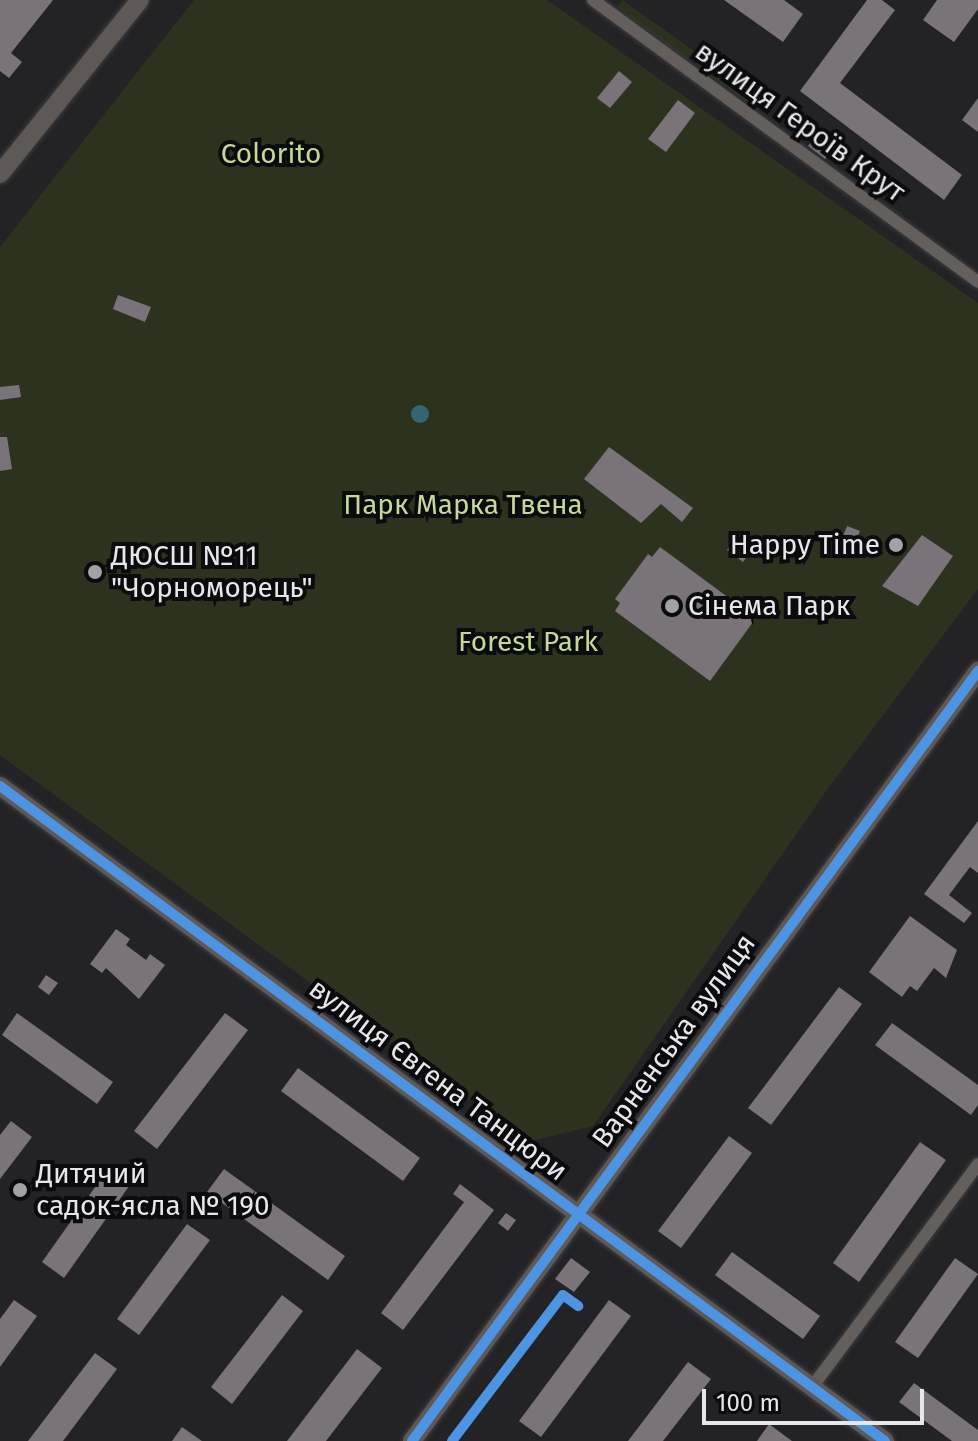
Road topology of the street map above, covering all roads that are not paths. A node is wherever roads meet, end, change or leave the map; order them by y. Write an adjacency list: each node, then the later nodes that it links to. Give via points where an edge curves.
1 (140, 0): 3 (street)
2 (593, 0): 4 (street, вулиця Героїв Крут)
3 (0, 174)
4 (978, 282)
5 (978, 671): 8 (street, Варненська вулиця)
6 (0, 786): 8 (street, вулиця Євгена Танцюри)
7 (978, 1164): 9 (street)
8 (575, 1216): 9 (street, вулиця Євгена Танцюри); 10 (street, Варненська вулиця)
9 (812, 1387): 11 (street, вулиця Євгена Танцюри)
10 (412, 1441)
11 (885, 1441)

